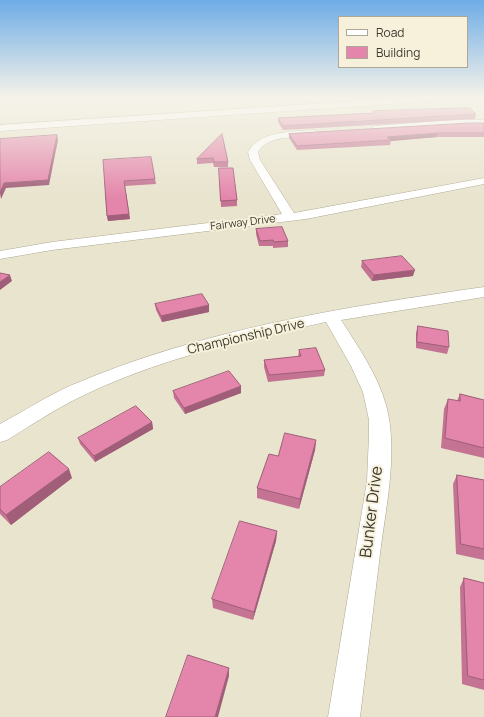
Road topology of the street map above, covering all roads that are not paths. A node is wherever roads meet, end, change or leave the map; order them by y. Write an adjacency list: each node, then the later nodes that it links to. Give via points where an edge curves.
1 (322, 133): 3 (street, via 271,138 254,148 255,160)
2 (484, 181): 3 (street, Fairway Drive)
3 (290, 217): 4 (street, Fairway Drive, via 52,246)
4 (0, 255)
5 (484, 292): 6 (street, Championship Drive, via 419,301)
6 (331, 318): 7 (street, Championship Drive, via 222,340 114,376 49,405); 8 (street, Bunker Drive, via 362,368 373,395 379,418 380,444 378,481)
7 (0, 434)
8 (344, 717)

